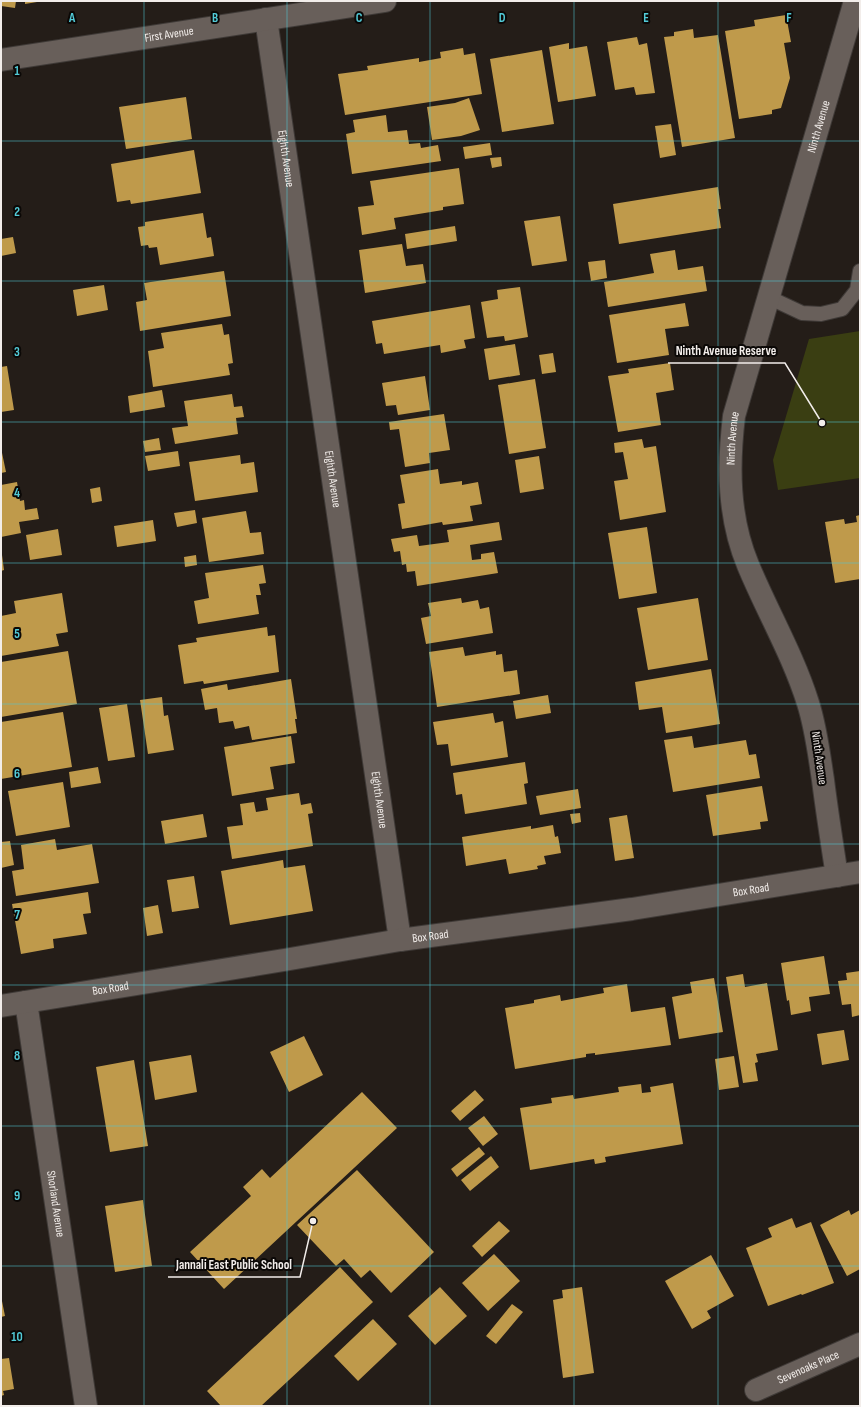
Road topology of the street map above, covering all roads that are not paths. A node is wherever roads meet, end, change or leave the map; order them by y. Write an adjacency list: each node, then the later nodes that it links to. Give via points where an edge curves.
1 (385, 1): 3 (street, First Avenue)
2 (855, 1): 7 (street, Ninth Avenue)
3 (294, 8): 4 (street, First Avenue)
4 (266, 19): 5 (street, First Avenue); 10 (street, Eighth Avenue)
5 (1, 60)
6 (860, 271): 7 (lane, via 857,290 842,309 821,314 802,313)
7 (768, 298): 9 (street, Ninth Avenue, via 734,416 729,476 738,535 747,564 799,678 815,726)
8 (860, 872): 9 (street, Box Road)
9 (837, 876): 10 (street, Box Road, via 632,909)
10 (400, 940): 11 (street, Box Road)
11 (26, 1002): 12 (street, Box Road); 15 (street, Shorland Avenue)
12 (1, 1006)
13 (860, 1344): 14 (street, Sevenoaks Place)
14 (756, 1390)
15 (86, 1406)

